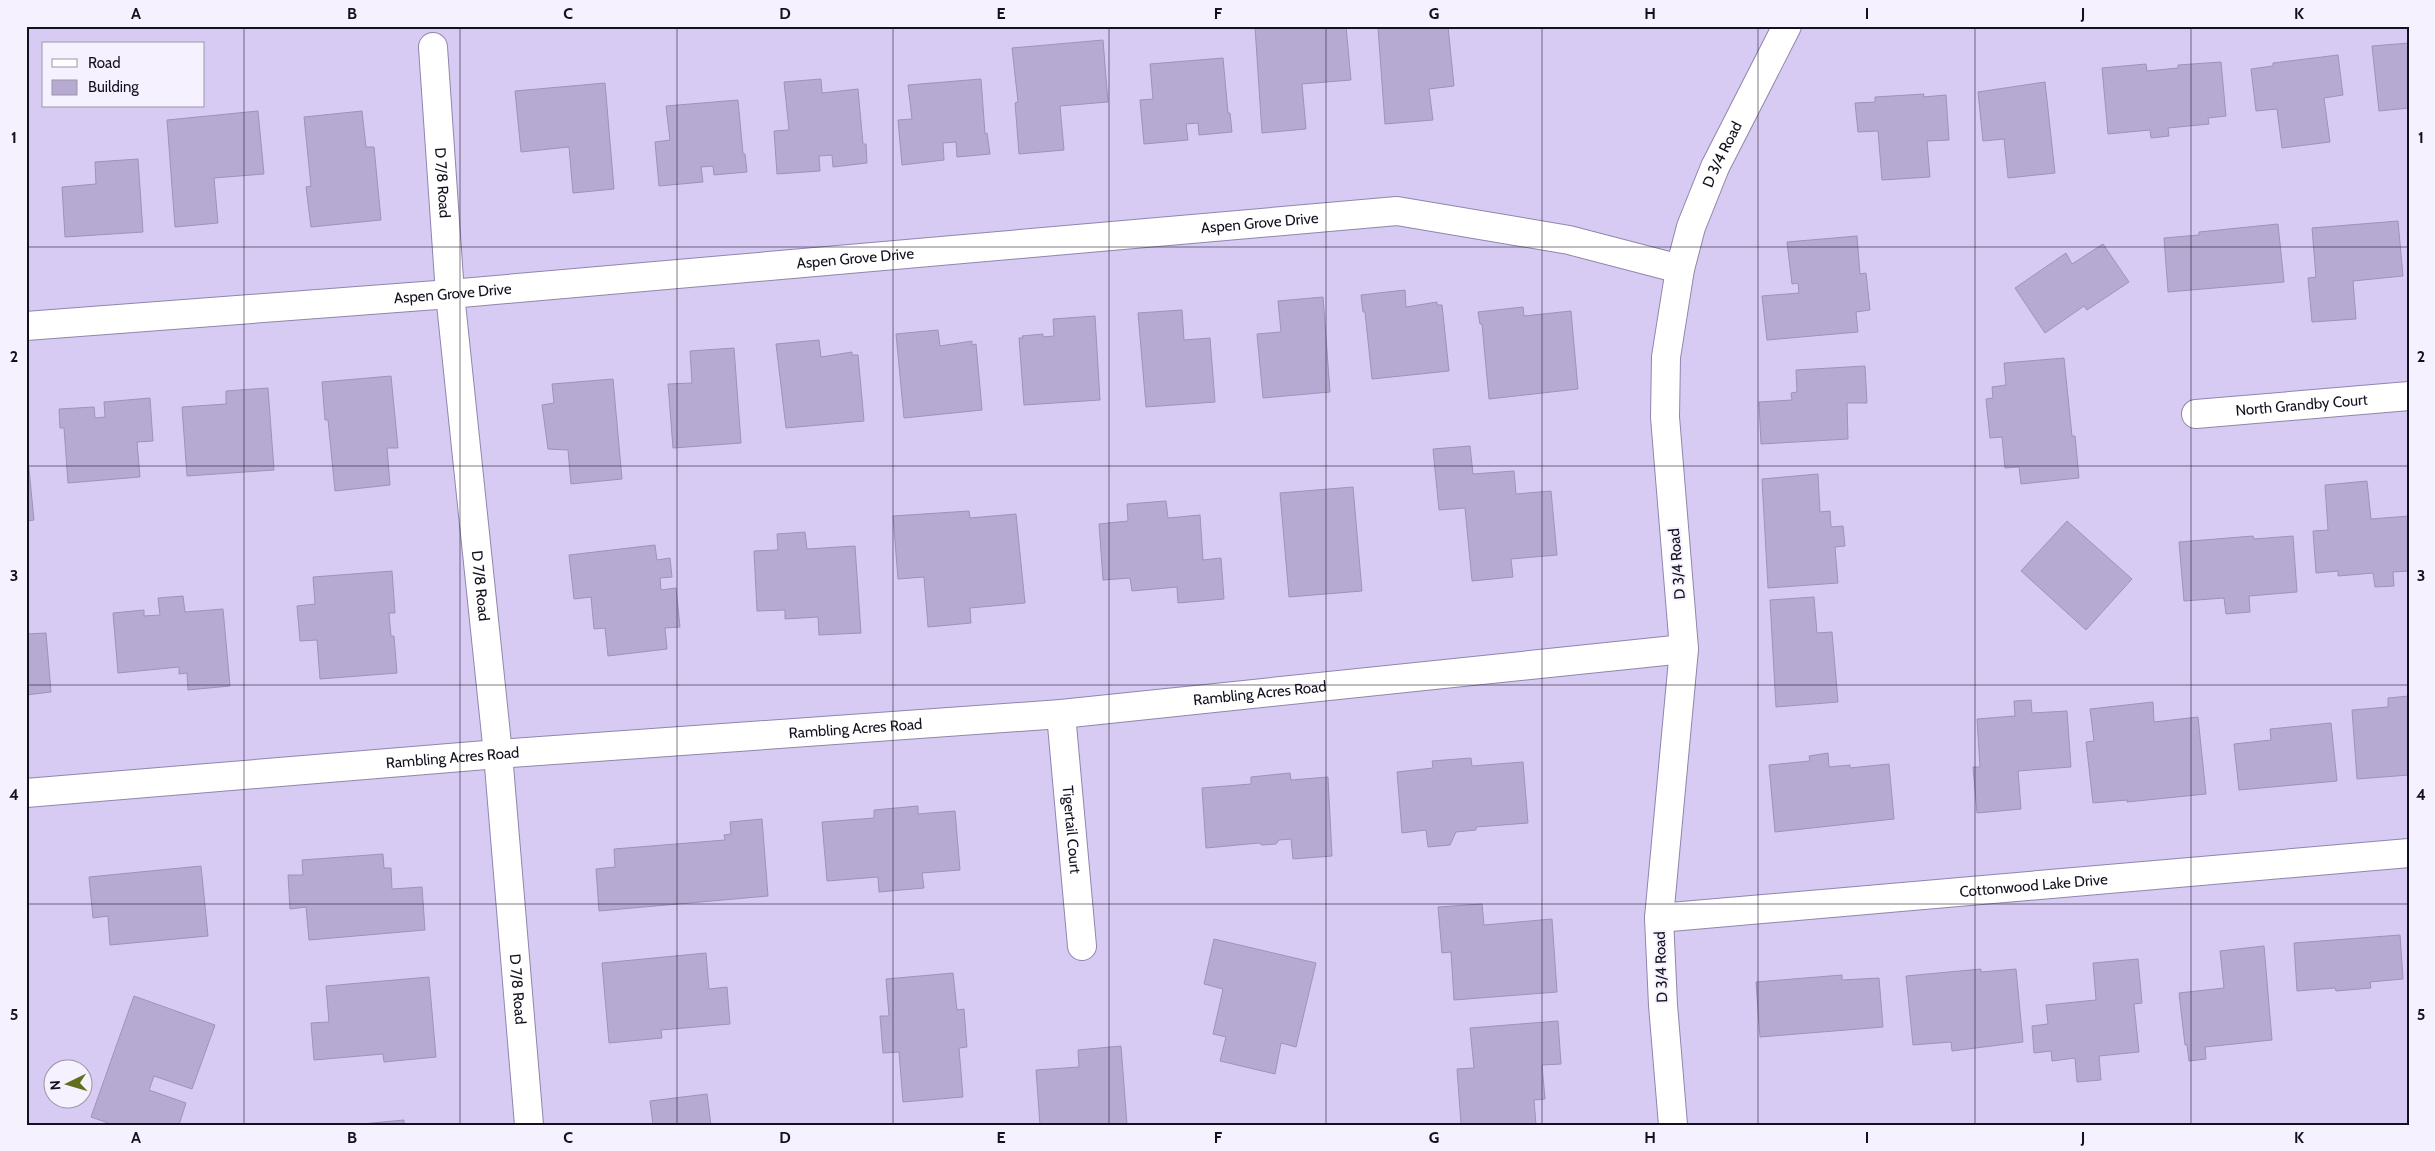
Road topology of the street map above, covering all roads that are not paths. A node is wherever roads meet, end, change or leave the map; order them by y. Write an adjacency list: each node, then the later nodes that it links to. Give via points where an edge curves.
1 (1787, 26): 3 (street, D 3/4 Road, via 1714,167 1691,227)
2 (434, 47): 4 (street, D 7/8 Road)
3 (1680, 269): 4 (street, Aspen Grove Drive, via 1569,240 1397,211); 8 (street, D 3/4 Road, via 1666,357 1665,417)
4 (450, 294): 5 (street, Aspen Grove Drive); 10 (street, D 7/8 Road)
5 (26, 326)
6 (2409, 396): 7 (street, North Grandby Court)
7 (2196, 414)
8 (1684, 649): 9 (street, Rambling Acres Road); 13 (street, D 3/4 Road)
9 (1061, 714): 10 (street, Rambling Acres Road); 14 (street, Tigertail Court)
10 (498, 754): 11 (street, Rambling Acres Road); 15 (street, D 7/8 Road)
11 (26, 793)
12 (2409, 853): 13 (street, Cottonwood Lake Drive)
13 (1660, 918): 16 (street, D 3/4 Road, via 1662,1005)
14 (1082, 946)
15 (529, 1125)
16 (1673, 1125)

